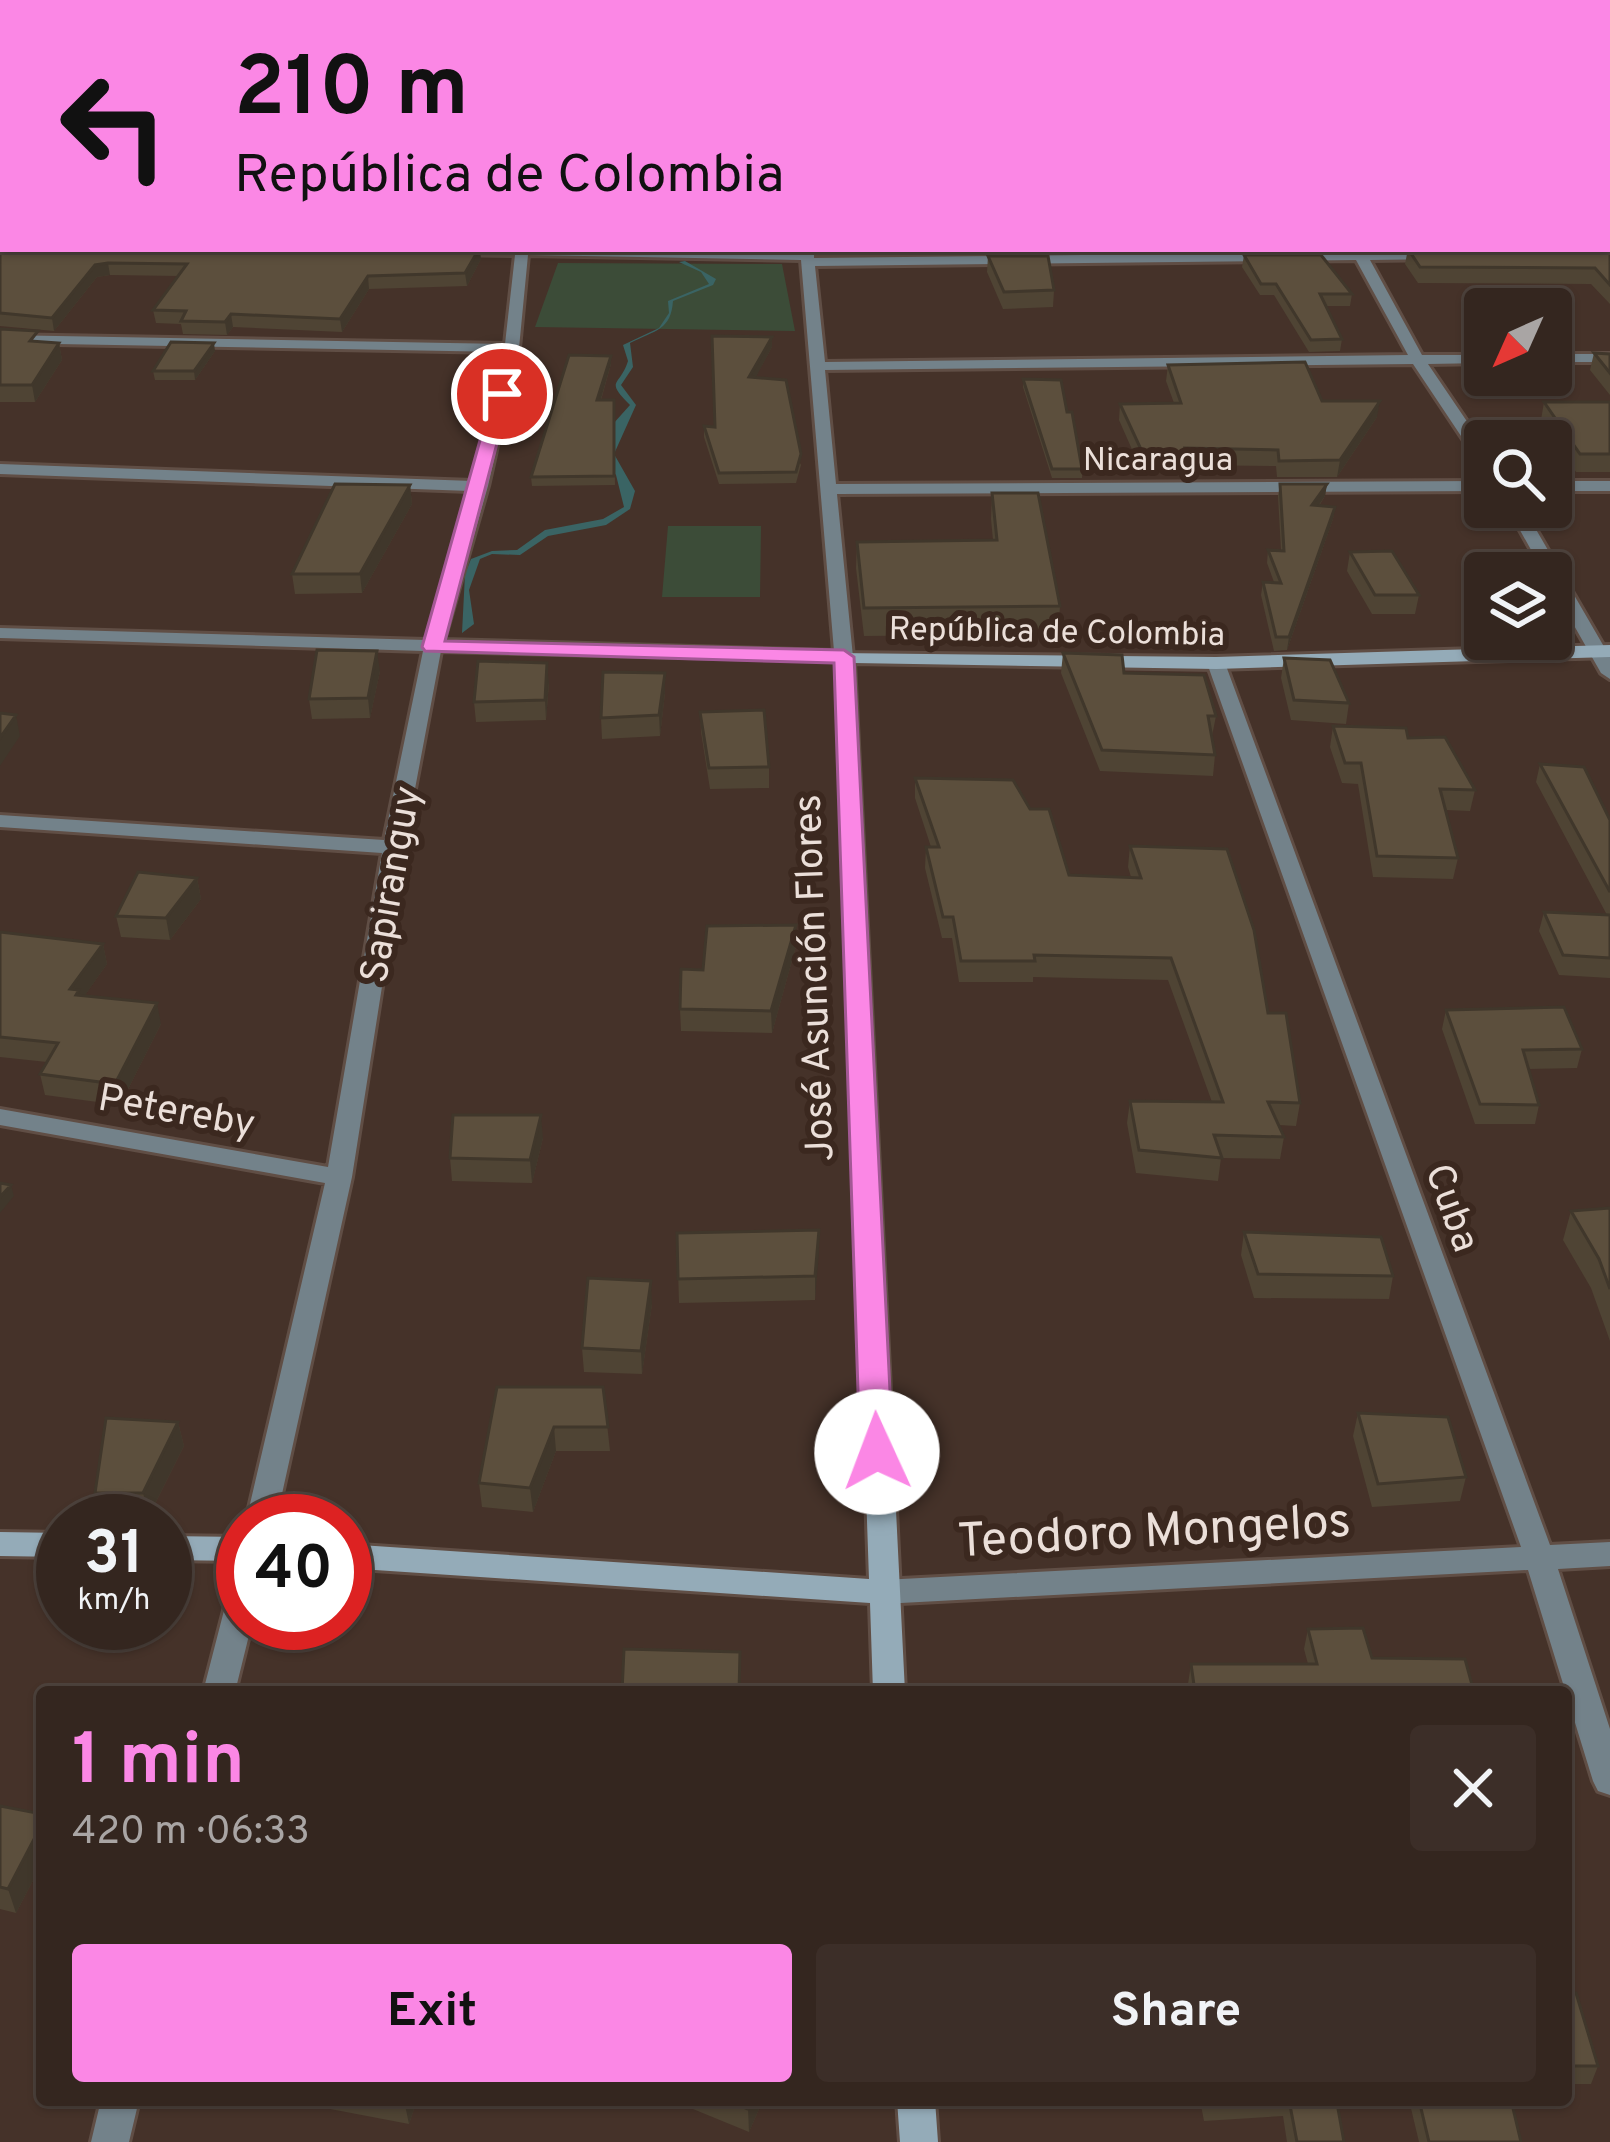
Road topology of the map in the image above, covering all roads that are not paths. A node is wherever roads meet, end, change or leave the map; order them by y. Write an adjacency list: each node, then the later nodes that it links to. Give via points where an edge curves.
1 (522, 252): 8 (street, Sapiranguy)
2 (637, 252): 5 (street)
3 (1359, 252): 4 (street); 6 (street); 12 (street)
4 (1071, 254): 5 (street)
5 (809, 255): 13 (street, José Asunción Flores)
6 (1451, 255)
7 (0, 339): 8 (street)
8 (512, 348): 16 (street, Sapiranguy)
9 (1464, 358): 12 (street)
10 (1572, 358): 11 (street)
11 (1610, 358)
12 (1417, 359): 13 (street); 14 (street)
13 (821, 366): 20 (street, José Asunción Flores)
14 (1464, 429)
15 (0, 469): 16 (street)
16 (480, 486): 23 (street, Sapiranguy)
17 (1464, 486): 20 (street, Nicaragua)
18 (1572, 486): 19 (street)
19 (1610, 486)
20 (832, 489): 25 (street, José Asunción Flores)
21 (1528, 528): 24 (street)
22 (0, 633): 23 (street, República de Colombia)
23 (433, 647): 25 (street, República de Colombia); 29 (street, Sapiranguy)
24 (1604, 651): 26 (street, República de Colombia); 27 (street)
25 (844, 657): 26 (street, República de Colombia); 38 (street, José Asunción Flores)
26 (1216, 663): 36 (street, Cuba)
27 (1610, 673)
28 (0, 821): 29 (street)
29 (394, 848): 31 (street, Sapiranguy)
30 (0, 1117): 31 (street, Petereby)
31 (339, 1178): 32 (street, Sapiranguy)
32 (266, 1494)
33 (0, 1544): 34 (street)
34 (36, 1545)
35 (1610, 1554): 36 (street, Teodoro Mongelos)
36 (1539, 1556): 38 (street, Teodoro Mongelos); 42 (street, Cuba)
37 (372, 1558): 38 (street, Teodoro Mongelos)
38 (882, 1592): 41 (street, José Asunción Flores)
39 (229, 1650): 40 (street)
40 (220, 1686)
41 (889, 1686)
42 (1610, 1780)
43 (119, 2106): 45 (street)
44 (916, 2106): 46 (street)
45 (110, 2142)
46 (919, 2142)

